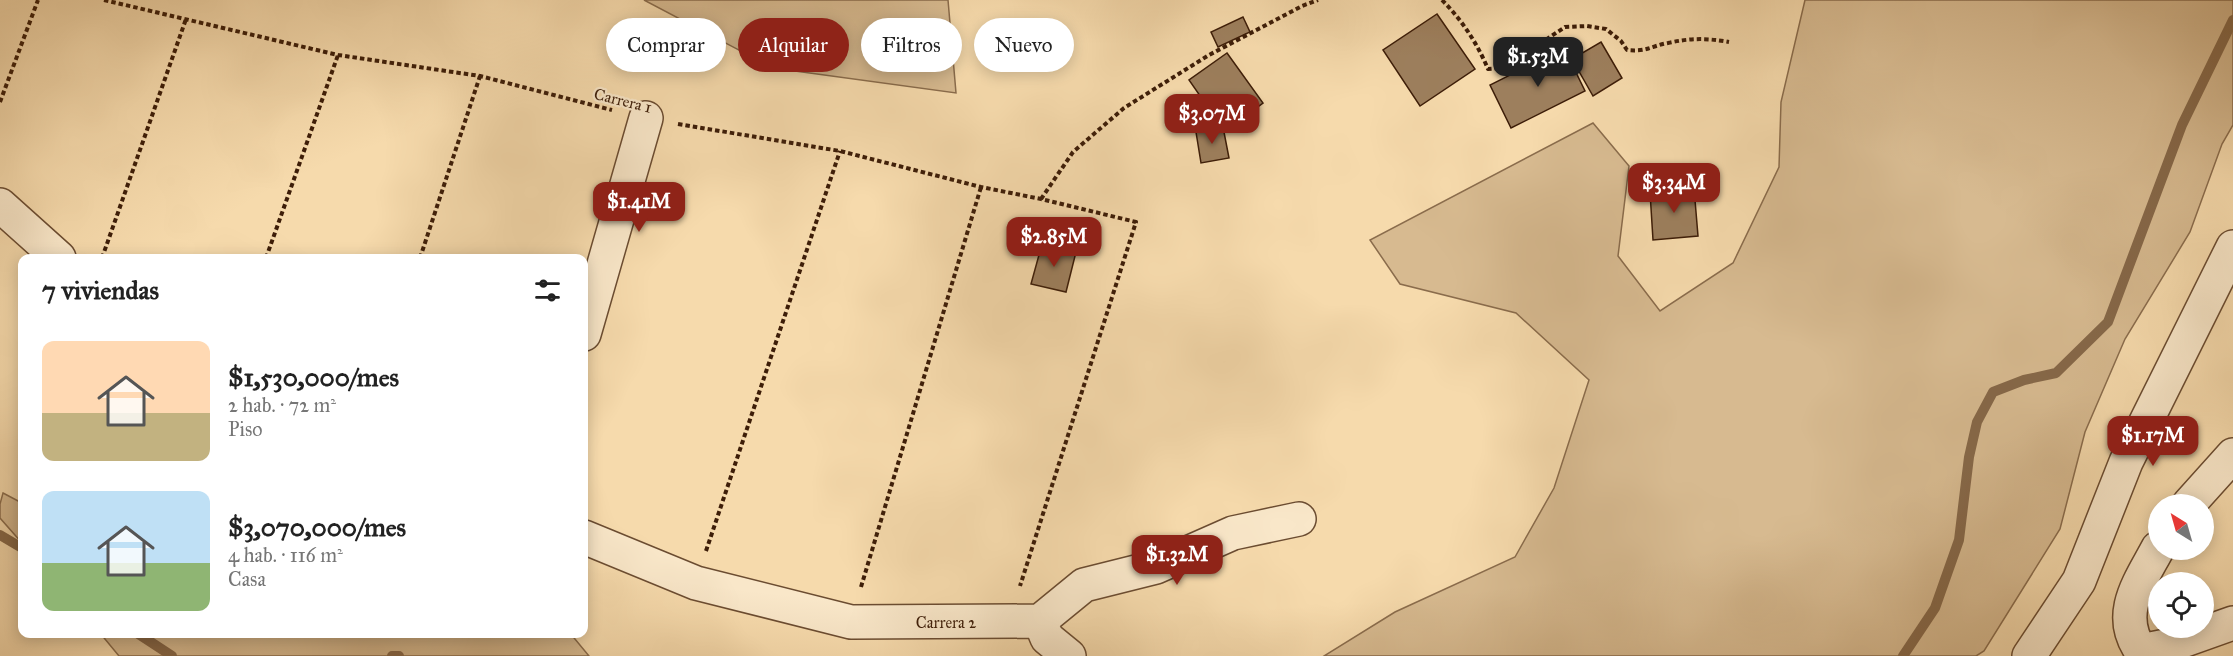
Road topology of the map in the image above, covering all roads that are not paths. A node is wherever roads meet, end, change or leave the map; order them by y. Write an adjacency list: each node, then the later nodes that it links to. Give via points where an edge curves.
1 (646, 118): 5 (street)
2 (0, 205): 4 (street)
3 (2233, 247): 14 (street, via 2126,462 2079,581)
4 (55, 254)
5 (588, 320)
6 (2233, 455): 7 (street)
7 (2198, 494)
8 (1299, 519): 11 (street, via 1233,533 1156,567 1084,585)
9 (588, 539): 11 (street, Carrera 2, via 696,583 850,622)
10 (2151, 560): 12 (street, via 2134,592 2130,619 2132,638 2141,651)
11 (1025, 621): 13 (street)
12 (2233, 623)
13 (1069, 656)
14 (2029, 656)

